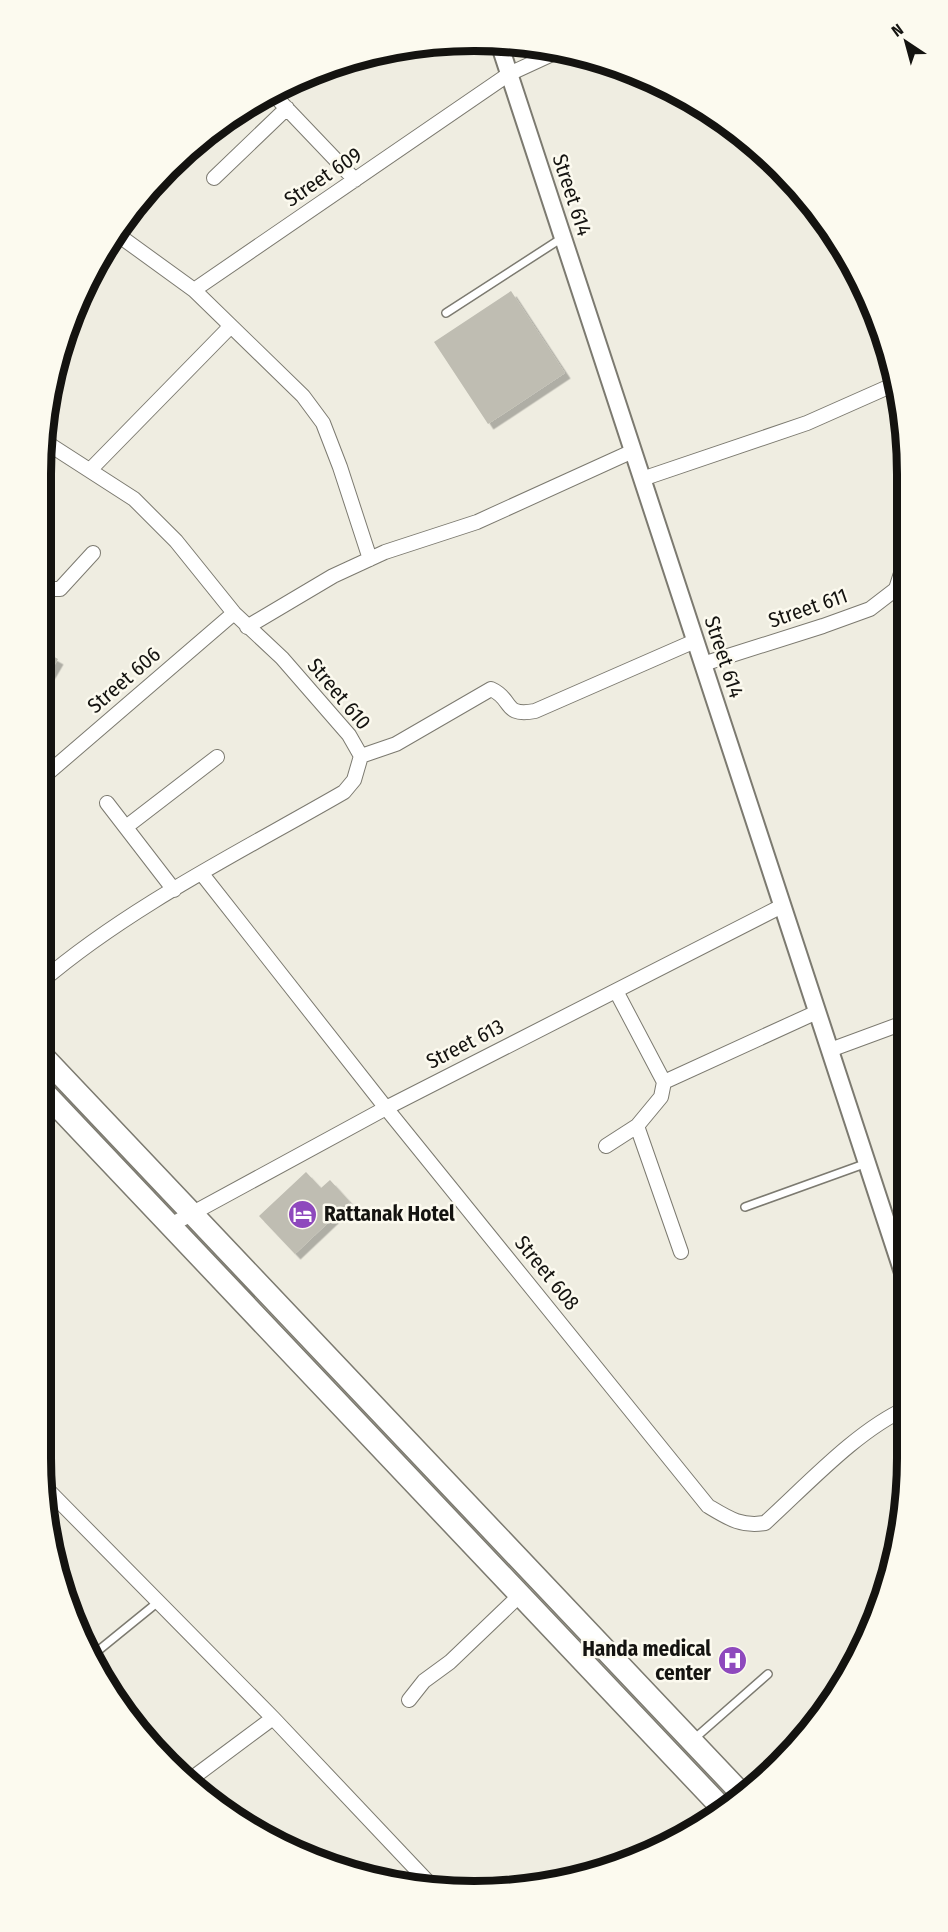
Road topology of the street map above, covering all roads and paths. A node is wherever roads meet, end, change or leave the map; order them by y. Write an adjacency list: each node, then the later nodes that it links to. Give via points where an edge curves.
1 (502, 52): 3 (street, Street 614)
2 (545, 57): 3 (street, Street 609)
3 (509, 74): 7 (street, Street 609); 8 (street, Street 614)
4 (279, 100): 5 (street)
5 (287, 108): 6 (street); 7 (street)
6 (214, 178)
7 (355, 180): 10 (street, Street 609)
8 (563, 237): 11 (lane); 15 (street, Street 614)
9 (123, 238): 10 (street)
10 (194, 290): 12 (street)
11 (446, 313)
12 (228, 325): 16 (street); 19 (street, via 303,396 323,423)
13 (888, 387): 17 (street, via 807,423)
14 (52, 446): 16 (street, Street 610)
15 (633, 451): 17 (street, Street 614); 19 (street, via 477,522)
16 (90, 470): 22 (street, Street 610, via 134,499 176,541)
17 (642, 478): 24 (street, Street 614)
18 (93, 553): 21 (street, via 60,589)
19 (370, 559): 23 (street, via 333,576)
20 (897, 586): 25 (street, Street 611, via 870,609)
21 (51, 589)
22 (234, 613): 23 (street, Street 610); 28 (street, Street 606)
23 (247, 627): 26 (street, Street 610, via 282,658 349,735)
24 (696, 641): 25 (street, Street 614); 26 (street, via 535,711 521,714 512,710 491,689 396,744)
25 (703, 664): 33 (street, Street 614)
26 (361, 756): 31 (street, Street 610, via 354,780 344,792)
27 (217, 757): 30 (street)
28 (51, 770)
29 (107, 803): 30 (street)
30 (126, 827): 32 (street)
31 (202, 874): 32 (street, Street 610); 42 (street, Street 608)
32 (174, 890): 34 (street, Street 610, via 77,951)
33 (783, 906): 35 (street, Street 613); 36 (street, Street 614)
34 (51, 973)
35 (616, 991): 40 (street); 42 (street, Street 613)
36 (817, 1012): 38 (street, Street 614); 40 (street)
37 (897, 1025): 38 (street)
38 (830, 1050): 45 (street, Street 614)
39 (51, 1066): 47 (main road)
40 (664, 1082): 43 (street, via 661,1097)
41 (51, 1101): 48 (main road)
42 (386, 1108): 47 (street, Street 613); 51 (street, Street 608, via 708,1506 750,1525 765,1523 849,1446)
43 (637, 1126): 44 (street); 49 (street)
44 (606, 1146)
45 (867, 1163): 46 (lane); 50 (street, Street 614)
46 (745, 1207)
47 (191, 1212): 48 (street, Street 613); 59 (main road)
48 (169, 1226): 53 (main road)
49 (681, 1252)
50 (897, 1254)
51 (897, 1412)
52 (53, 1495): 54 (street)
53 (520, 1595): 57 (street, via 450,1662 424,1681); 62 (main road)
54 (158, 1602): 55 (lane); 58 (street)
55 (98, 1651)
56 (768, 1674): 59 (lane)
57 (409, 1700)
58 (273, 1718): 60 (street); 63 (street)
59 (692, 1741): 61 (main road)
60 (195, 1776)
61 (738, 1789)
62 (718, 1804)
63 (424, 1878)

